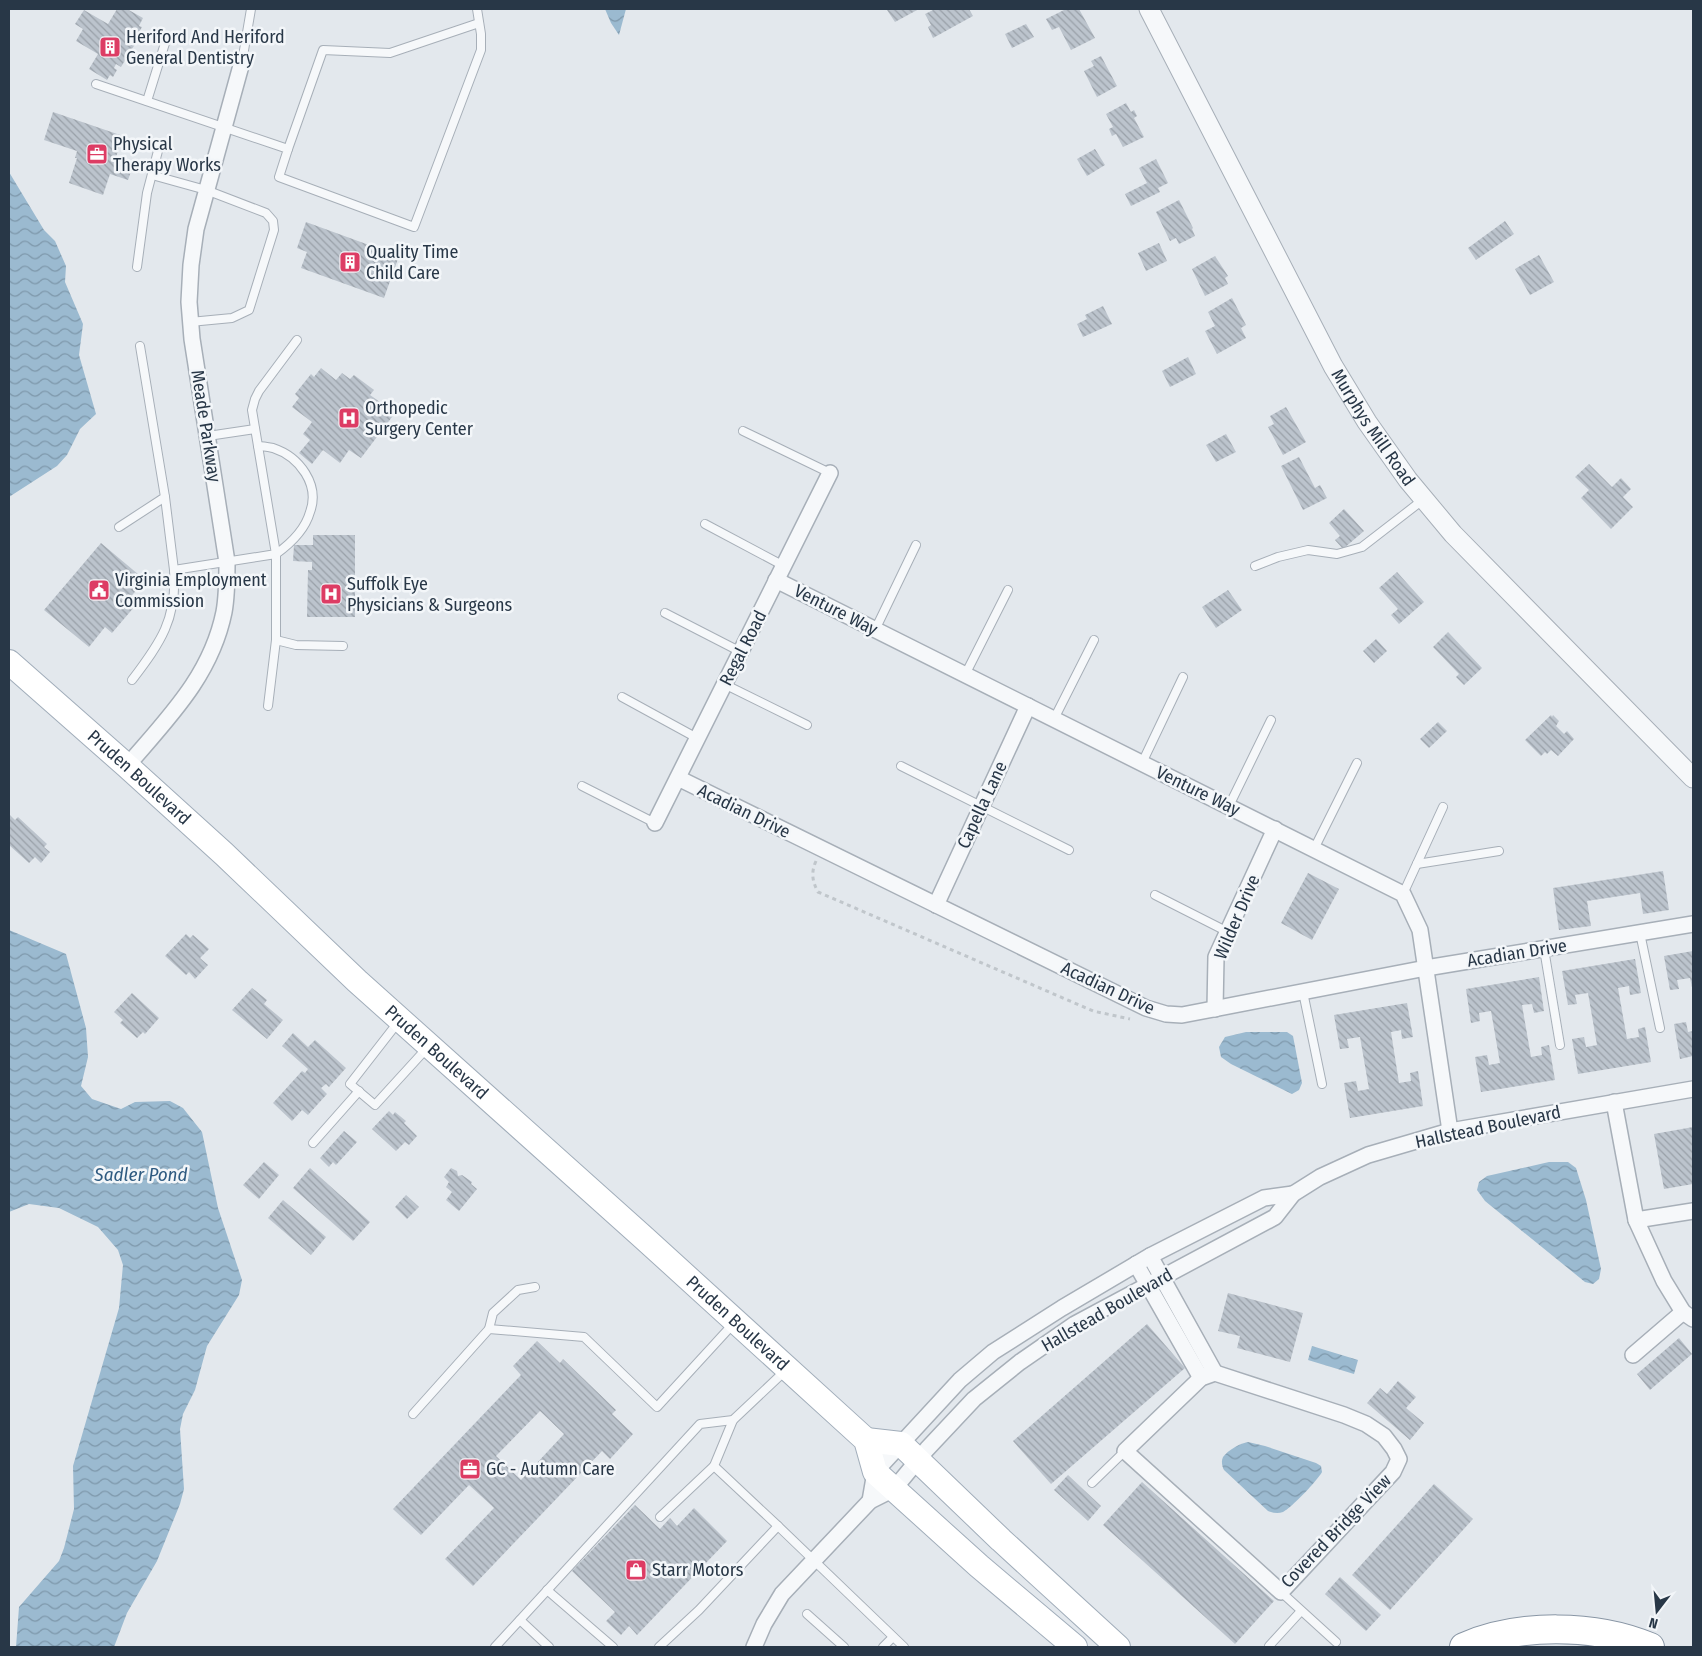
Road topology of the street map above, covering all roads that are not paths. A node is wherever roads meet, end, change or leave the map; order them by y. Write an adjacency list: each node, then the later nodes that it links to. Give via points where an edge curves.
1 (251, 9): 6 (lane)
2 (477, 9): 4 (lane)
3 (1149, 9): 24 (street, Murphys Mill Road, via 1333,366 1367,422)
4 (480, 24): 11 (lane, via 390,53 323,50); 11 (lane, via 481,50 414,227 279,176)
5 (166, 40): 8 (lane)
6 (242, 62): 9 (street, Meade Parkway)
7 (96, 84): 8 (lane)
8 (147, 101): 9 (lane)
9 (224, 126): 11 (lane); 13 (street, Meade Parkway)
10 (159, 147): 12 (lane)
11 (288, 149)
12 (152, 175): 13 (lane); 14 (lane)
13 (206, 190): 15 (street, Meade Parkway, via 191,265); 15 (lane, via 266,213 273,221 274,230 249,310 232,318)
14 (137, 267)
15 (190, 322): 20 (street, Meade Parkway)
16 (297, 340): 18 (lane, via 254,399)
17 (140, 346): 23 (lane)
18 (255, 429): 20 (lane); 21 (lane)
19 (743, 432): 22 (lane)
20 (208, 436): 29 (street, Meade Parkway)
21 (258, 446): 28 (lane); 28 (lane, via 274,448 298,464 308,475 313,498 304,526)
22 (830, 472): 30 (street, Regal Road)
23 (165, 497): 26 (lane); 32 (lane)
24 (1424, 499): 31 (lane, via 1362,547 1337,554 1308,550 1278,556); 58 (street, Murphys Mill Road, via 1453,534)
25 (705, 524): 30 (lane)
26 (119, 527)
27 (916, 545): 36 (lane)
28 (276, 554): 29 (lane); 37 (lane)
29 (227, 562): 32 (lane); 55 (street, Meade Parkway, via 224,610 210,657 196,682)
30 (784, 566): 33 (street, Regal Road)
31 (1254, 566)
32 (174, 570): 44 (lane, via 175,588 169,622 154,652)
33 (776, 580): 36 (street, Venture Way); 40 (street, Regal Road)
34 (1008, 590): 42 (lane)
35 (665, 612): 40 (lane)
36 (875, 630): 42 (street, Venture Way)
37 (276, 640): 39 (lane, via 296,645); 47 (lane)
38 (1094, 640): 49 (lane)
39 (343, 646)
40 (741, 652): 45 (street, Regal Road)
41 (11, 668): 55 (main road, Pruden Boulevard)
42 (965, 675): 48 (street, Venture Way)
43 (1182, 677): 53 (lane)
44 (132, 680)
45 (724, 684): 51 (lane); 52 (street, Regal Road)
46 (622, 698): 52 (lane)
47 (268, 706)
48 (1028, 706): 49 (street, Venture Way); 61 (street, Capella Lane)
49 (1054, 719): 53 (street, Venture Way)
50 (1271, 720): 60 (lane)
51 (807, 725)
52 (697, 738): 57 (street, Regal Road)
53 (1142, 763): 60 (street, Venture Way)
54 (1357, 763): 66 (lane)
55 (127, 766): 79 (main road, Pruden Boulevard)
56 (900, 766): 61 (lane)
57 (678, 778): 63 (street, Regal Road); 71 (street, Acadian Drive)
58 (1693, 778)
59 (582, 786): 63 (lane)
60 (1229, 806): 64 (street, Venture Way)
61 (981, 807): 65 (lane); 71 (street, Capella Lane)
62 (1444, 807): 68 (lane)
63 (655, 823)
64 (1275, 829): 66 (street, Venture Way); 73 (street, Wilder Drive)
65 (1068, 850)
66 (1314, 850): 69 (street, Venture Way)
67 (1499, 851): 68 (lane)
68 (1417, 864): 69 (lane)
69 (1403, 894): 76 (street, via 1420,930)
70 (1155, 895): 73 (lane)
71 (936, 905): 78 (street, Acadian Drive, via 1146,1008 1182,1016)
72 (1693, 924): 74 (street, Acadian Drive)
73 (1228, 932): 78 (street, Wilder Drive, via 1216,957)
74 (1640, 933): 75 (street, Acadian Drive); 80 (lane)
75 (1544, 949): 76 (street, Acadian Drive); 81 (lane)
76 (1426, 968): 77 (street, Acadian Drive); 87 (street)
77 (1303, 992): 78 (street, Acadian Drive); 83 (lane)
78 (1215, 1009)
79 (401, 1020): 82 (main road, Pruden Boulevard); 85 (lane, via 350,1084)
80 (1660, 1028)
81 (1560, 1045)
82 (429, 1046): 85 (lane, via 375,1105); 97 (main road, Pruden Boulevard)
83 (1322, 1084)
84 (1693, 1089): 86 (street, Hallstead Boulevard)
85 (359, 1091): 88 (lane)
86 (1614, 1102): 87 (street, Hallstead Boulevard); 91 (street)
87 (1450, 1131): 89 (street, Hallstead Boulevard, via 1368,1155 1320,1177)
88 (312, 1143)
89 (1293, 1194): 92 (street, Hallstead Boulevard, via 1264,1198); 94 (street, Hallstead Boulevard, via 1275,1217)
90 (1693, 1211): 91 (street)
91 (1636, 1220): 96 (street, via 1664,1281)
92 (1150, 1256): 93 (street, Hallstead Boulevard); 94 (street)
93 (1136, 1264): 94 (street); 106 (street, Hallstead Boulevard, via 992,1352 960,1380)
94 (1155, 1282): 101 (street); 106 (street, Hallstead Boulevard, via 1075,1324 1020,1362)
95 (535, 1287): 98 (lane, via 518,1290 493,1313)
96 (1688, 1316): 99 (street)
97 (735, 1321): 98 (lane, via 658,1407 584,1337); 100 (main road, Pruden Boulevard)
98 (489, 1329): 102 (lane)
99 (1633, 1356)
100 (788, 1368): 103 (lane); 104 (main road, Pruden Boulevard)
101 (1208, 1375): 105 (street); 116 (street, Covered Bridge View, via 1366,1424 1384,1436 1399,1459 1393,1472)
102 (413, 1414)
103 (733, 1420): 107 (lane); 115 (lane, via 700,1424)
104 (866, 1440): 106 (main road); 108 (main road)
105 (1125, 1451): 109 (lane); 116 (street, Covered Bridge View)
106 (909, 1452): 108 (street); 110 (street, Hallstead Boulevard); 132 (main road)
107 (714, 1466): 112 (lane); 113 (lane)
108 (875, 1472): 110 (main road); 111 (street)
109 (1092, 1483)
110 (894, 1489): 111 (street); 131 (main road)
111 (870, 1501): 114 (street)
112 (660, 1517)
113 (778, 1526): 114 (lane); 126 (lane, via 699,1610)
114 (813, 1560): 120 (lane); 127 (street, via 782,1594)
115 (547, 1590): 119 (lane); 125 (lane)
116 (1281, 1592): 117 (lane)
117 (1301, 1611): 121 (lane); 122 (lane)
118 (807, 1614): 128 (lane)
119 (520, 1620): 123 (lane); 124 (lane)
120 (893, 1637): 129 (lane); 130 (lane)
121 (1336, 1642)
122 (1269, 1646)
123 (494, 1647)
124 (549, 1647)
125 (613, 1647)
126 (659, 1647)
127 (754, 1647)
128 (844, 1647)
129 (883, 1647)
130 (904, 1647)
131 (1075, 1647)
132 (1118, 1647)
133 (1464, 1647): 134 (highway, via 1504,1634 1552,1629 1614,1636)
134 (1650, 1647)

